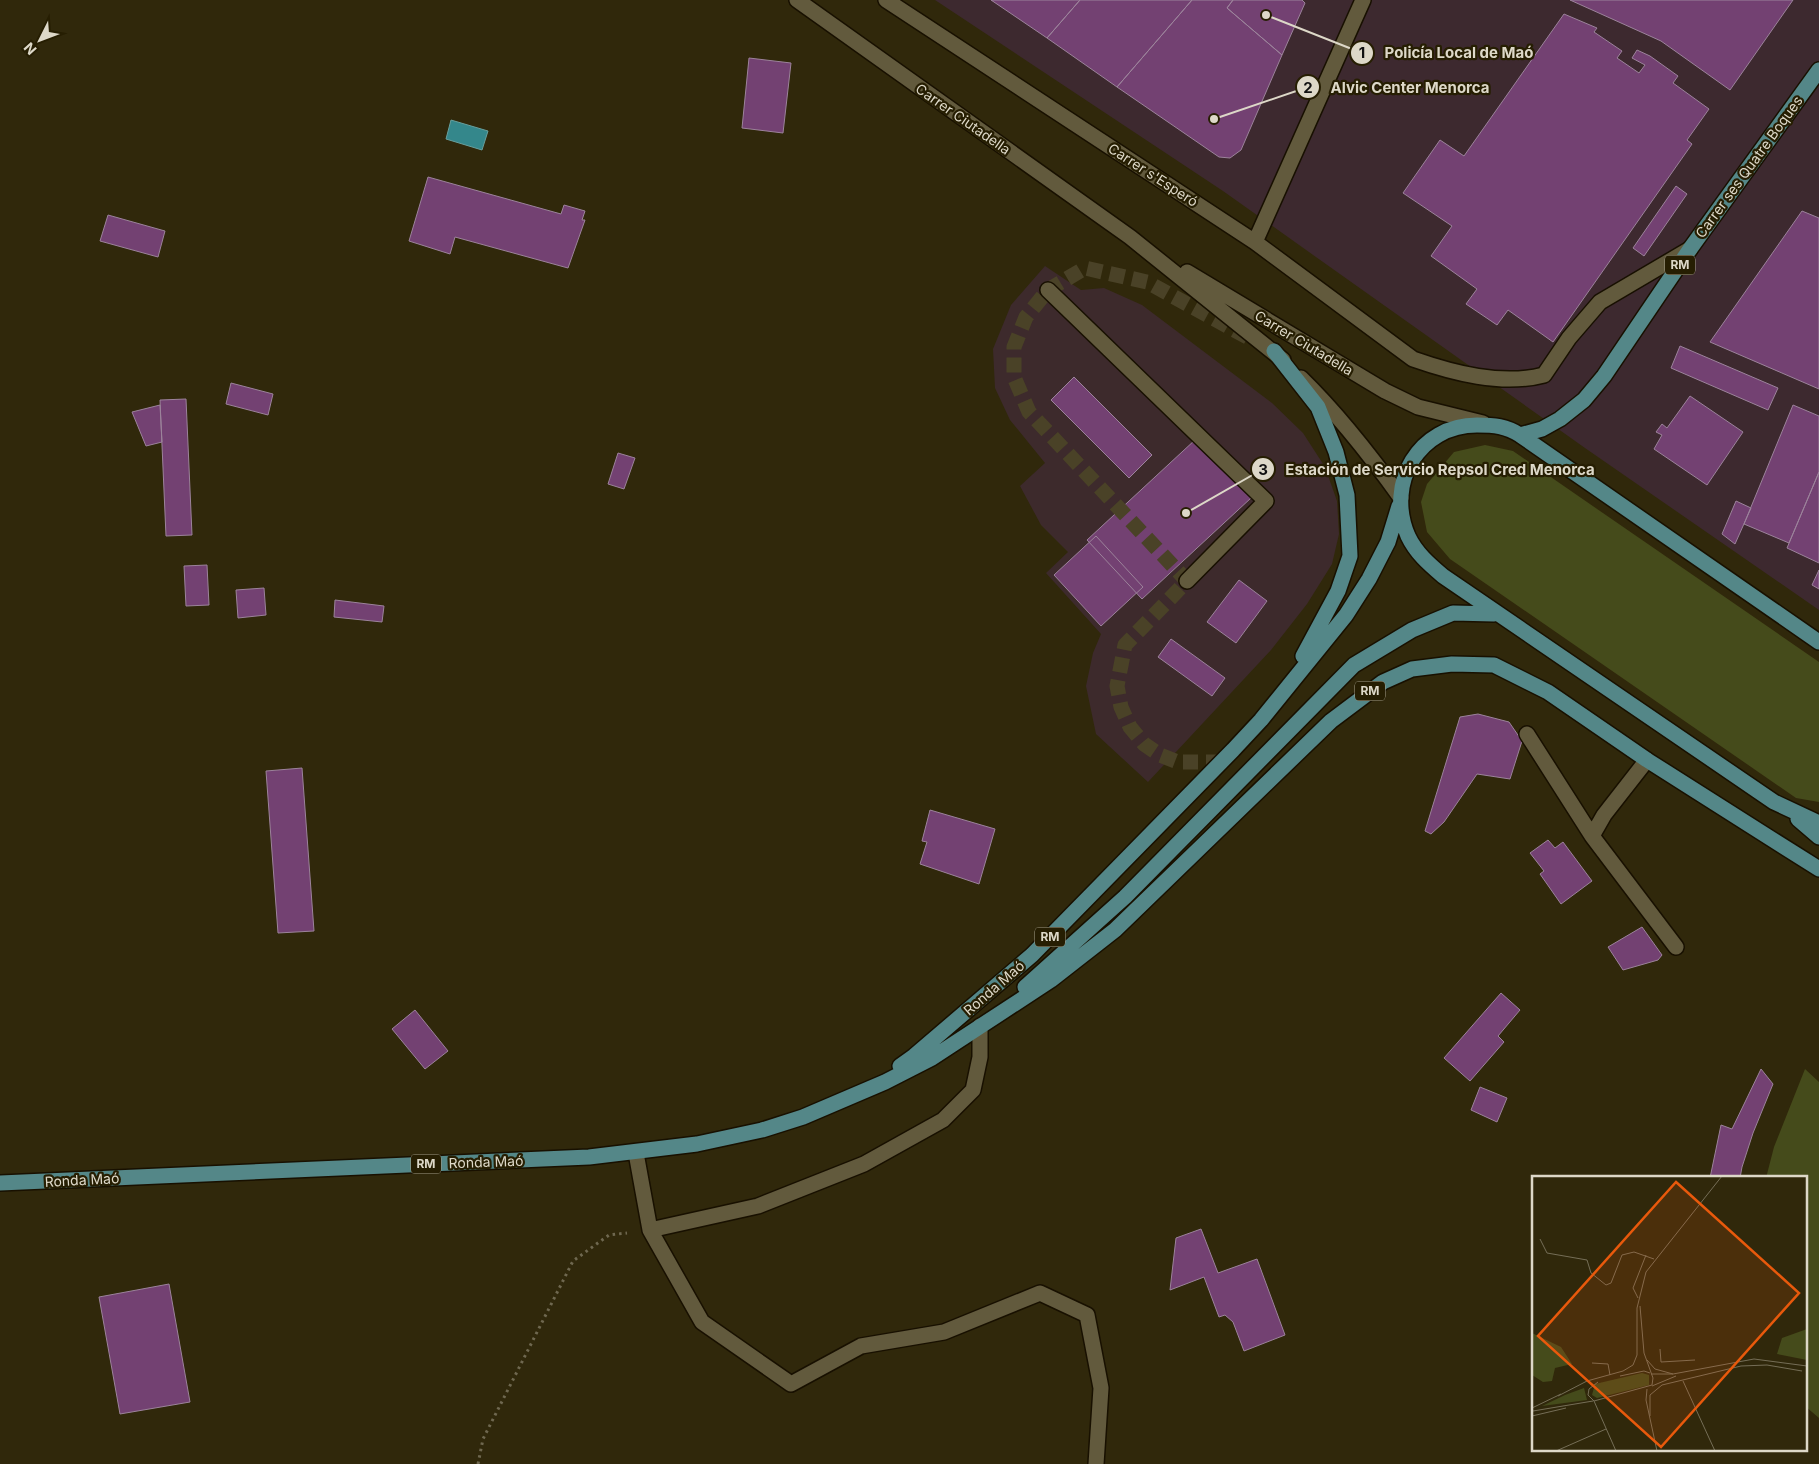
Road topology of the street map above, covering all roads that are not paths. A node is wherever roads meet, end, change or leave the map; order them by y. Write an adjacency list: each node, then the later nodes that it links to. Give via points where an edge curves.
1 (797, 0): 5 (street, Carrer Ciutadella)
2 (886, 0): 6 (street, Carrer s'Esperó)
3 (1363, 0): 6 (street)
4 (1819, 70): 7 (main road, Carrer ses Quatre Boques / RM)
5 (1130, 237): 9 (street, Carrer Ciutadella); 10 (street, Carrer Ciutadella, via 1385,391 1418,407)
6 (1255, 242): 7 (street, Carrer s'Esperó, via 1413,359 1441,369 1525,380 1544,375 1569,338 1600,302)
7 (1690, 250): 11 (main road, Carrer ses Quatre Boques / RM, via 1584,400 1542,430)
8 (1048, 290): 13 (street, via 1266,501)
9 (1274, 351): 12 (street, Carrer Ciutadella, via 1326,402 1363,446); 16 (main road, RM, via 1318,407 1336,452 1347,495 1350,556 1338,591 1311,645)
10 (1488, 425): 11 (main road, RM, via 1504,426); 12 (main road, RM, via 1465,425 1438,435 1413,459 1403,477)
11 (1520, 435): 15 (main road, RM)
12 (1401, 500): 14 (main road, RM, via 1403,522 1422,558); 16 (main road, RM, via 1388,542 1360,593)
13 (1187, 581)
14 (1496, 614): 19 (main road, RM); 25 (main road, RM, via 1453,612 1412,630 1354,665 1125,897)
15 (1819, 642)
16 (1261, 720): 26 (main road, Ronda Maó / RM, via 1032,955 914,1056)
17 (1527, 734): 21 (street)
18 (1647, 760): 21 (street, via 1604,815); 23 (main road, RM); 25 (main road, RM, via 1548,692 1494,665 1452,664 1412,669 1383,682 1331,721 1115,930 1051,980)
19 (1786, 809): 20 (main road, RM); 22 (main road)
20 (1819, 823)
21 (1592, 836): 24 (street)
22 (1819, 837)
23 (1819, 869)
24 (1676, 946)
25 (980, 1026): 26 (main road, Ronda Maó / RM, via 932,1058); 29 (street, via 980,1057 973,1090 943,1120 864,1164 758,1206)
26 (845, 1099): 27 (main road, Ronda Maó / RM, via 762,1130)
27 (636, 1153): 28 (main road, Ronda Maó / RM, via 589,1158); 29 (street)
28 (0, 1184)
29 (650, 1230): 30 (street, via 702,1322 791,1384 861,1346 944,1332 1040,1293 1087,1315 1101,1388)
30 (1096, 1464)

